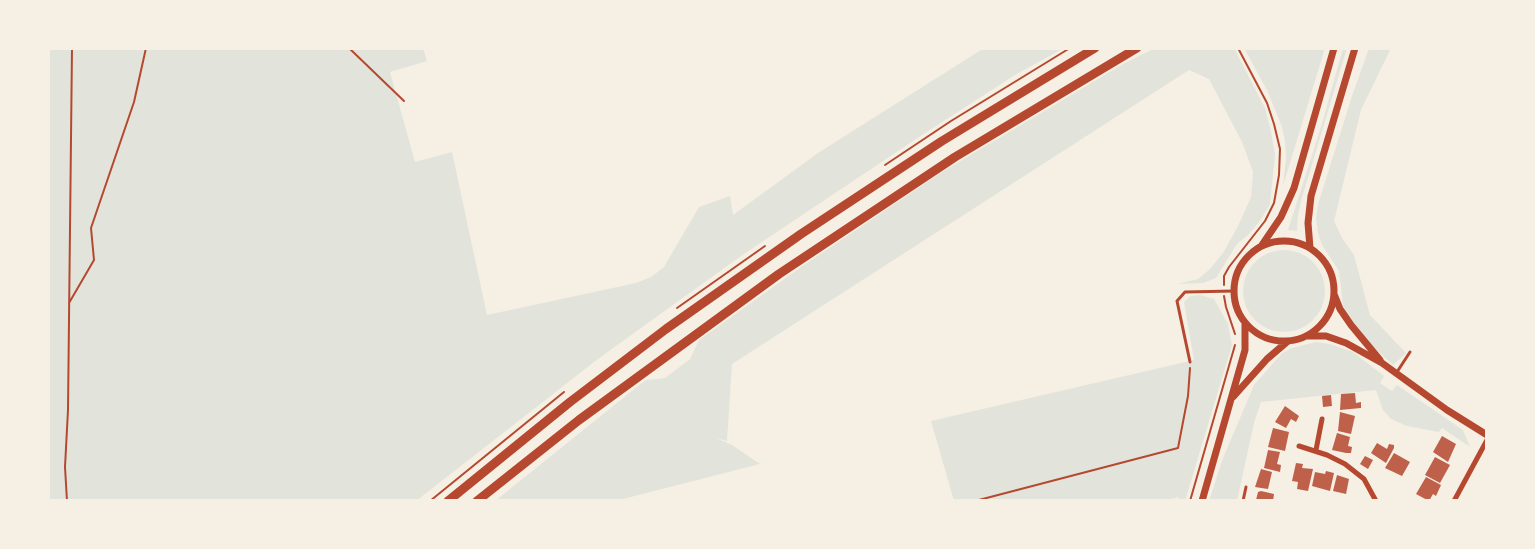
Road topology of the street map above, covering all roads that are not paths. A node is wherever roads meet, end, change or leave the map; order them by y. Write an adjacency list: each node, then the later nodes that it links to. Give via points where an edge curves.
1 (1095, 48): 23 (highway, via 942,141 801,234 666,329)
2 (1137, 48): 24 (highway, via 955,157 779,274 597,407)
3 (1334, 48): 5 (street, via 1286,208)
4 (1355, 49): 6 (street, via 1311,196)
5 (1261, 247): 6 (street, via 1287,241); 7 (street, via 1241,266)
6 (1310, 248): 8 (street, via 1327,265)
7 (1234, 291): 9 (street); 13 (lane, via 1185,292 1177,301)
8 (1334, 294): 10 (street, via 1327,317); 14 (street, via 1351,325)
9 (1244, 321): 11 (street, via 1256,333); 16 (street, via 1245,351)
10 (1305, 336): 11 (street); 14 (street, via 1346,343)
11 (1288, 341): 16 (street)
12 (1410, 352): 15 (lane)
13 (1190, 362)
14 (1382, 363): 15 (street)
15 (1396, 374): 18 (street)
16 (1232, 399): 25 (street)
17 (1322, 419): 21 (street)
18 (1487, 435)
19 (1487, 440): 28 (street)
20 (1299, 446): 21 (street)
21 (1316, 450): 27 (street, via 1356,472)
22 (1246, 487): 26 (lane)
23 (448, 501)
24 (477, 501)
25 (1202, 501)
26 (1243, 501)
27 (1376, 501)
28 (1454, 501)

